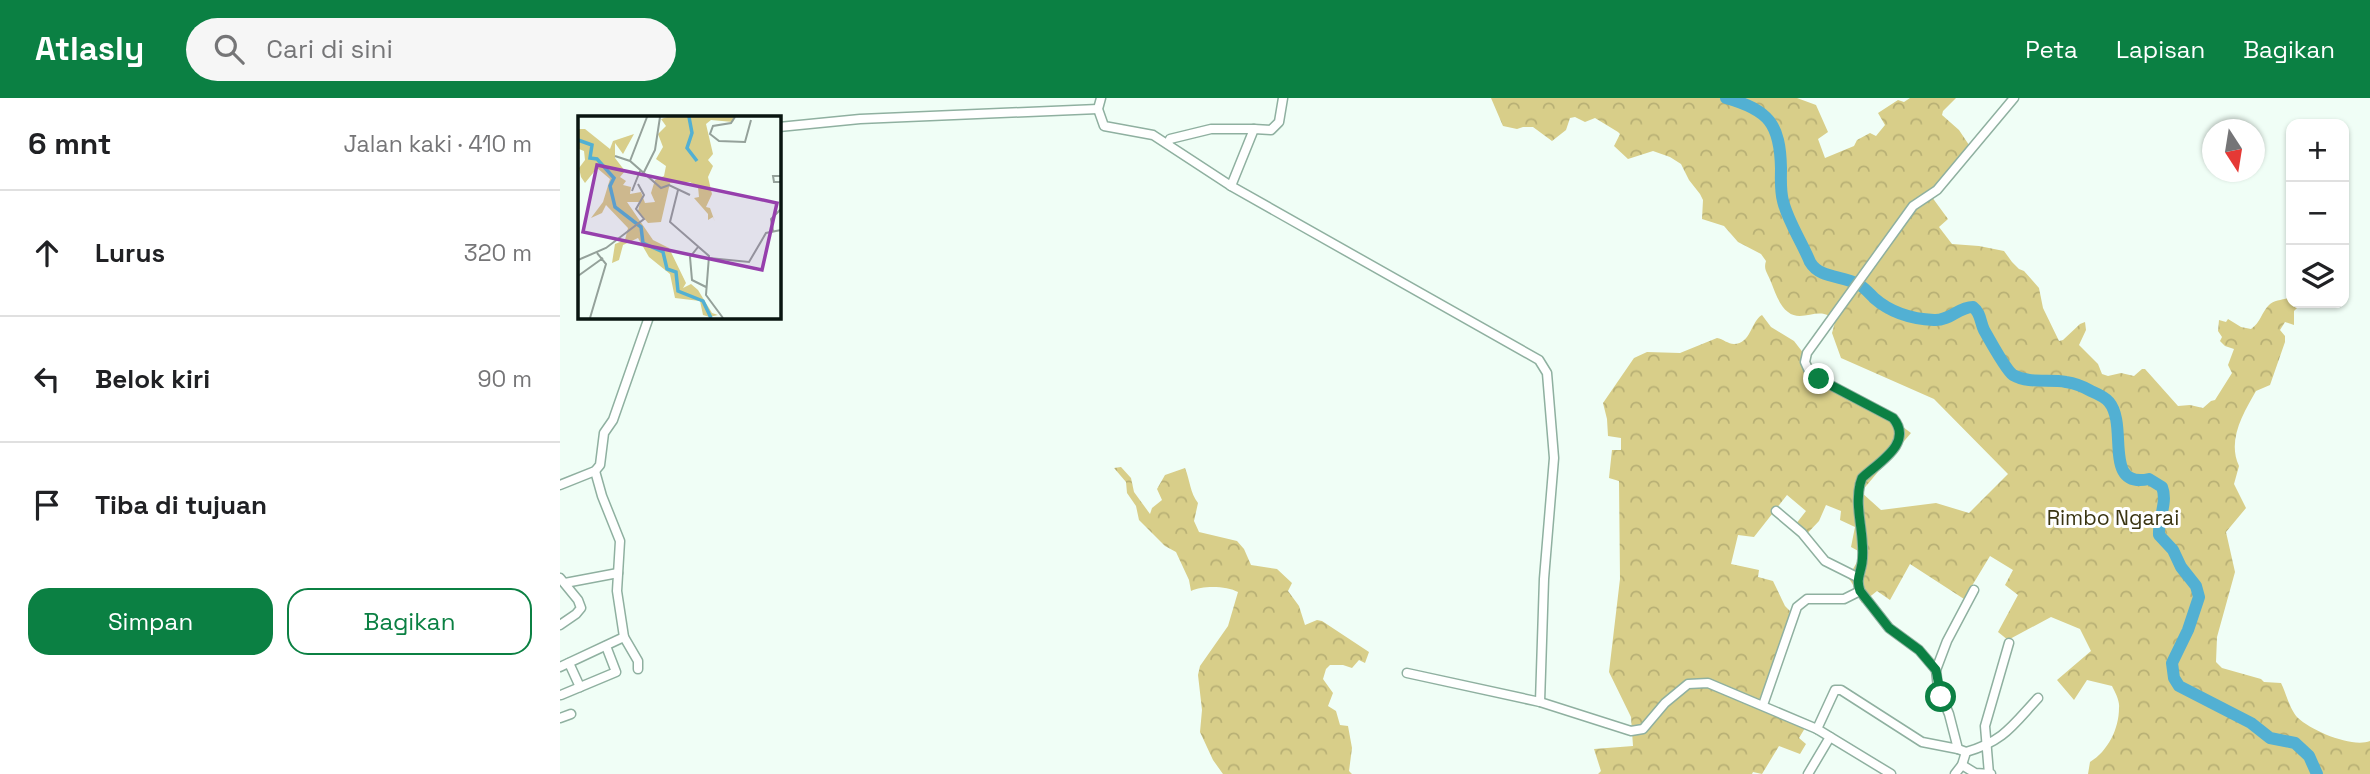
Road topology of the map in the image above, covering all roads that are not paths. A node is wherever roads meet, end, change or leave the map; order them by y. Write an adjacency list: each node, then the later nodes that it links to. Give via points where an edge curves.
1 (1101, 98): 4 (street)
2 (1283, 98): 6 (street, via 1279,122 1271,130)
3 (2014, 98): 14 (street, via 1937,190 1913,206 1807,353 1809,371 1819,379 1893,418 1899,426 1898,446 1860,484 1862,564)
4 (1098, 109): 5 (street); 7 (street, via 1104,126 1153,135)
5 (780, 127)
6 (1254, 129): 7 (street, via 1211,130 1170,139); 8 (street)
7 (1168, 144): 8 (street)
8 (1231, 187): 30 (street, via 1539,360 1548,373 1554,458)
9 (649, 318): 10 (street, via 613,421 604,433)
10 (595, 471): 11 (street); 13 (street, via 620,541)
11 (560, 485)
12 (1776, 511): 14 (street, via 1825,561)
13 (618, 573): 15 (street); 19 (street)
14 (1857, 577): 17 (street)
15 (562, 581): 18 (street, via 581,608)
16 (1973, 590): 25 (street)
17 (1860, 591): 25 (street, via 1889,628 1919,650); 31 (street, via 1844,599 1807,598 1797,607)
18 (560, 625)
19 (624, 636): 21 (street); 24 (street)
20 (2009, 643): 36 (street, via 1985,726)
21 (606, 646): 22 (street); 27 (street, via 616,672)
22 (569, 663): 23 (street); 27 (street)
23 (560, 667)
24 (638, 669)
25 (1936, 670): 37 (street, via 1938,688)
26 (1407, 673): 30 (street)
27 (580, 687): 28 (street)
28 (561, 695)
29 (2038, 698): 36 (street, via 2002,737)
30 (1540, 702): 31 (street, via 1631,730 1643,729 1688,684 1708,683)
31 (1763, 705): 34 (street)
32 (571, 714): 33 (street)
33 (560, 718)
34 (1817, 729): 35 (street); 37 (street, via 1835,690 1841,690 1922,742)
35 (1830, 737): 39 (street); 40 (street)
36 (1987, 746): 37 (street); 42 (street)
37 (1962, 751): 38 (street)
38 (1962, 765): 41 (street); 42 (street, via 1975,773)
39 (1808, 774)
40 (1891, 774)
41 (1955, 774)
42 (1990, 774)

